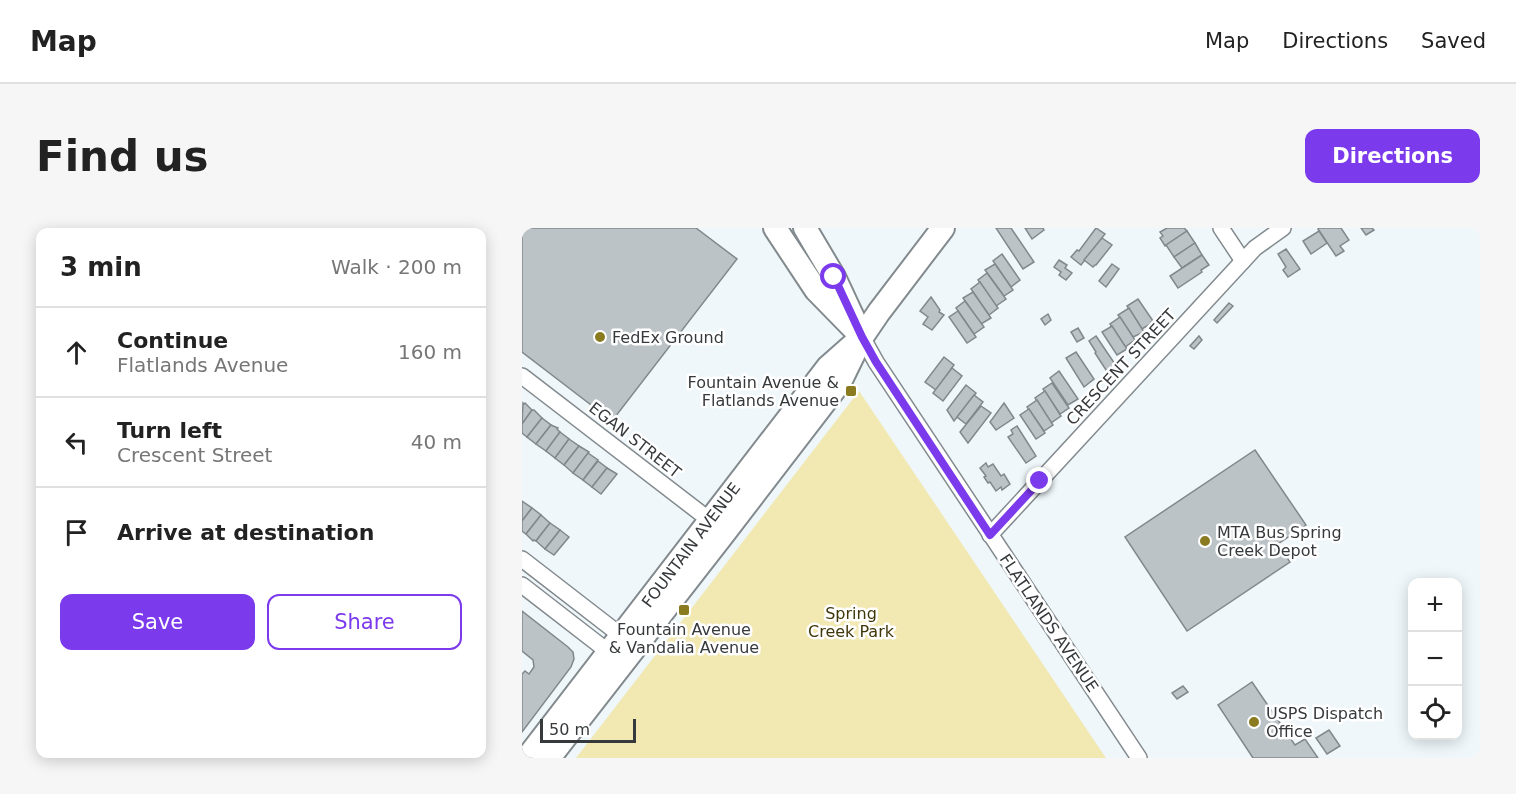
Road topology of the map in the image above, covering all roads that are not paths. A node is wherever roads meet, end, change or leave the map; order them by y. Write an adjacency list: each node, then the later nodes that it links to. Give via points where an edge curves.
1 (776, 228): 7 (main road, FLATLANDS AVENUE, via 816,290)
2 (805, 228): 7 (main road, FLATLANDS AVENUE)
3 (944, 228): 7 (main road, FOUNTAIN AVENUE)
4 (1221, 228): 6 (street)
5 (1283, 228): 6 (street, CRESCENT STREET)
6 (1243, 261): 10 (street, CRESCENT STREET)
7 (862, 337): 9 (main road, FOUNTAIN AVENUE, via 828,368); 10 (street, FLATLANDS AVENUE)
8 (522, 376): 9 (street, EGAN STREET)
9 (718, 526): 13 (main road, FOUNTAIN AVENUE)
10 (990, 535): 16 (street, FLATLANDS AVENUE)
11 (522, 559): 13 (street)
12 (522, 585): 13 (street)
13 (622, 649): 14 (main road, FOUNTAIN AVENUE); 15 (main road, FOUNTAIN AVENUE)
14 (527, 758)
15 (549, 758)
16 (1139, 758)

